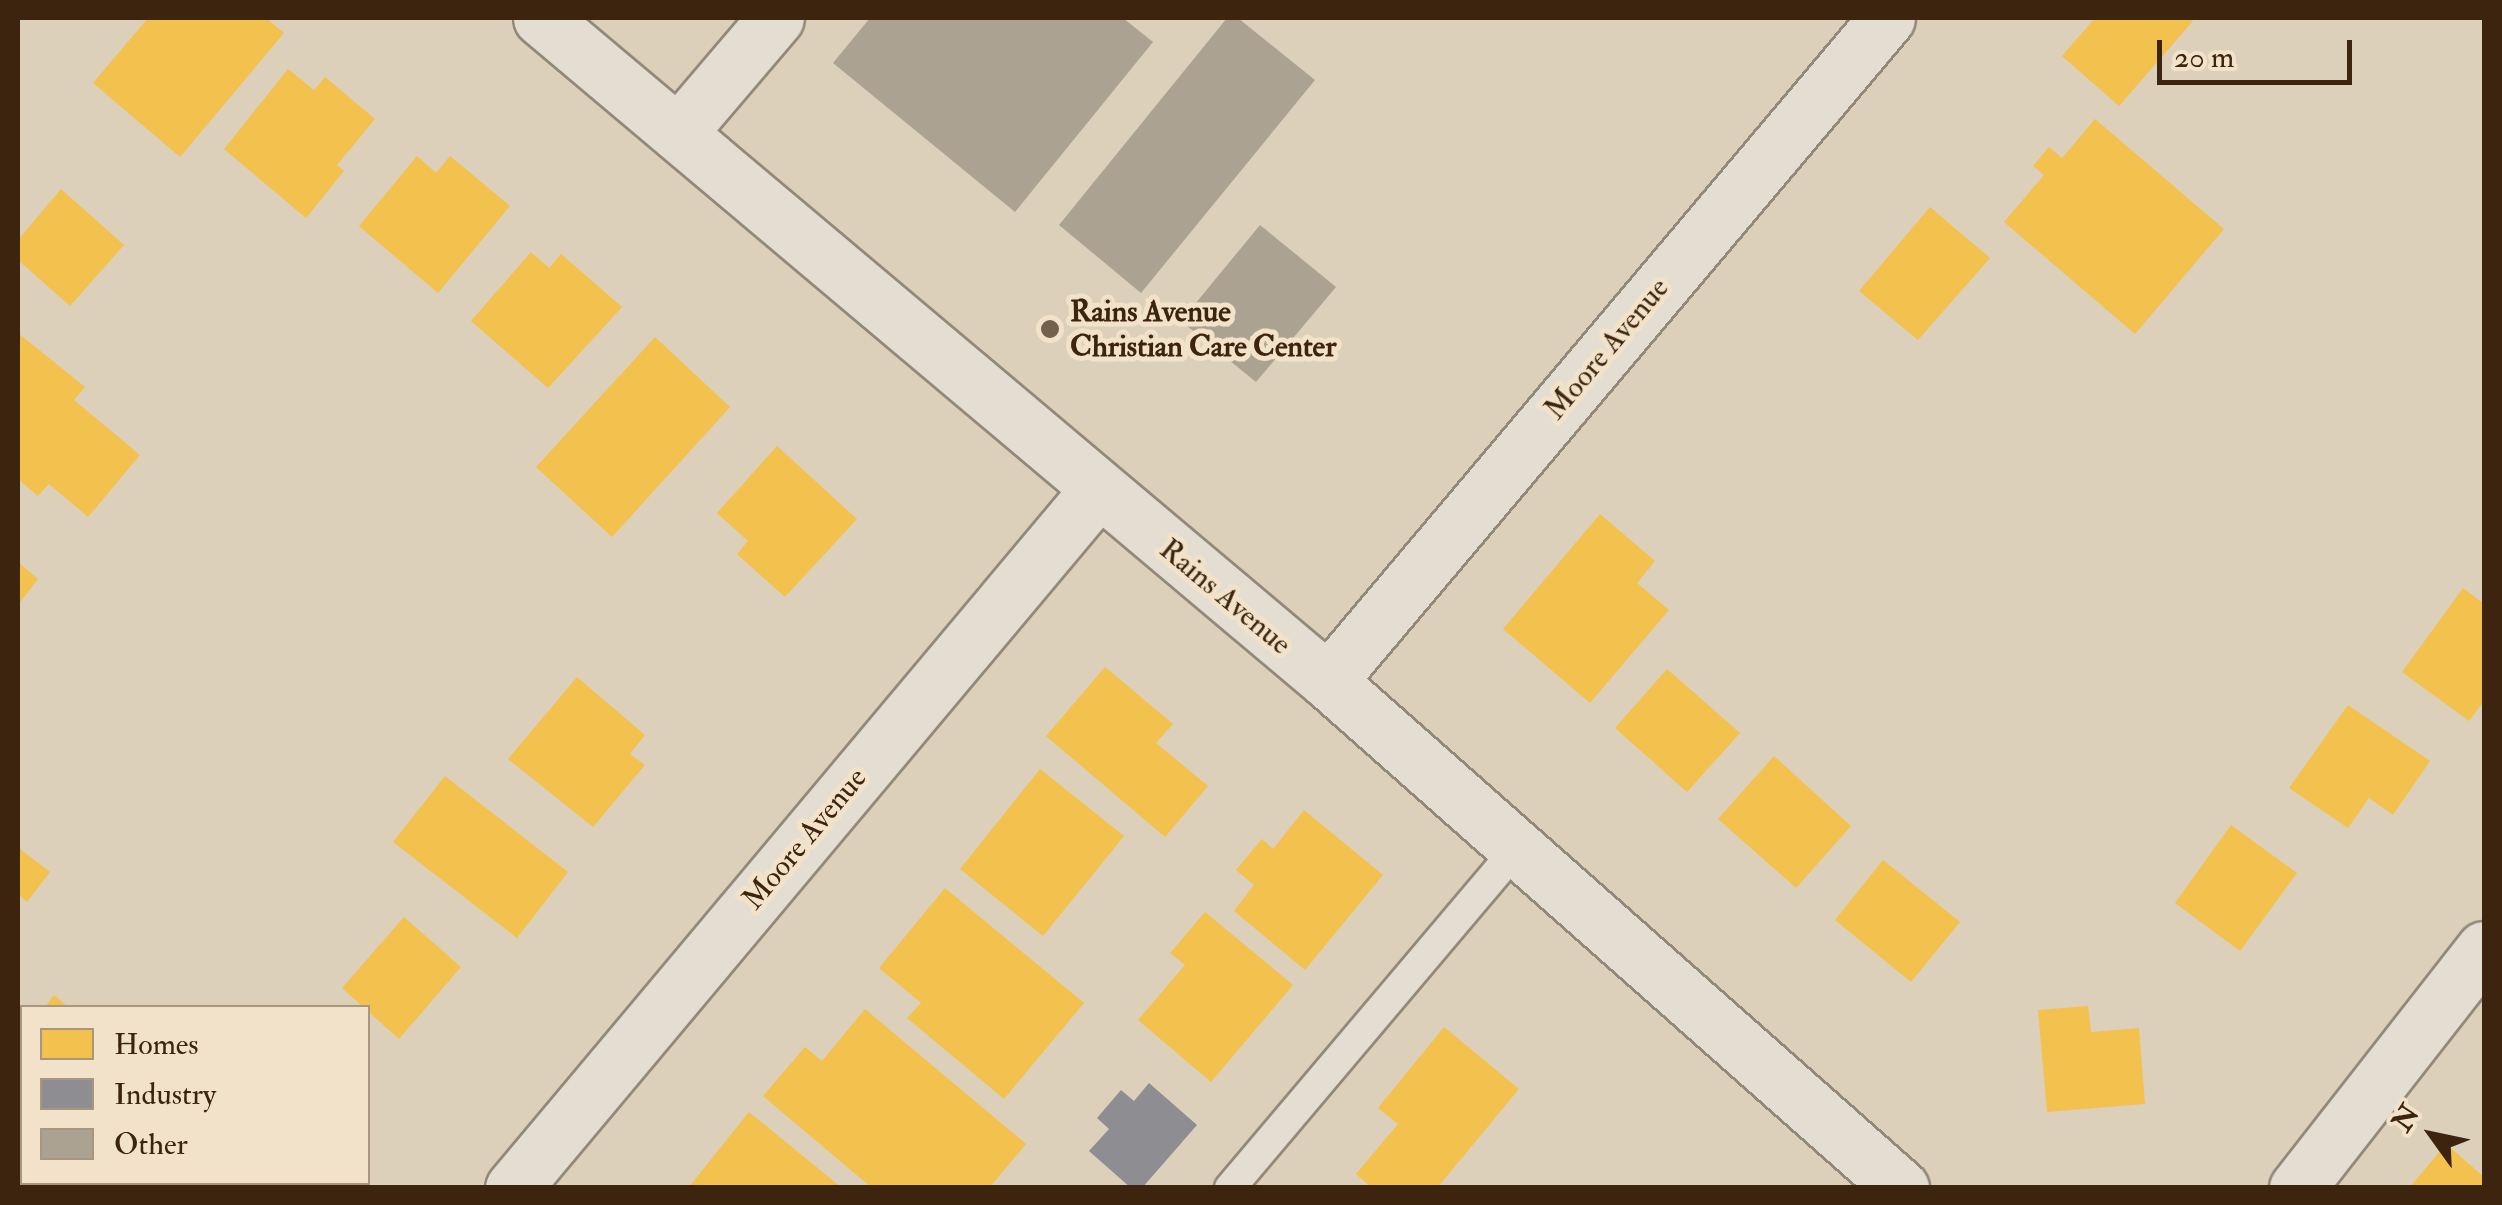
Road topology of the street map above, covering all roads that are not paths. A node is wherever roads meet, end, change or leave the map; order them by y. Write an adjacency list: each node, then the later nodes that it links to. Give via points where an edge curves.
1 (540, 18): 4 (street, Rains Avenue)
2 (776, 18): 4 (street)
3 (1887, 18): 6 (street, Moore Avenue)
4 (678, 133): 5 (street, Rains Avenue)
5 (1097, 491): 6 (street, Rains Avenue); 9 (street, Moore Avenue)
6 (1328, 681): 7 (street, Rains Avenue)
7 (1517, 848): 10 (lane); 11 (street, Rains Avenue)
8 (2484, 949): 12 (street)
9 (513, 1188)
10 (1230, 1188)
11 (1900, 1188)
12 (2297, 1188)

